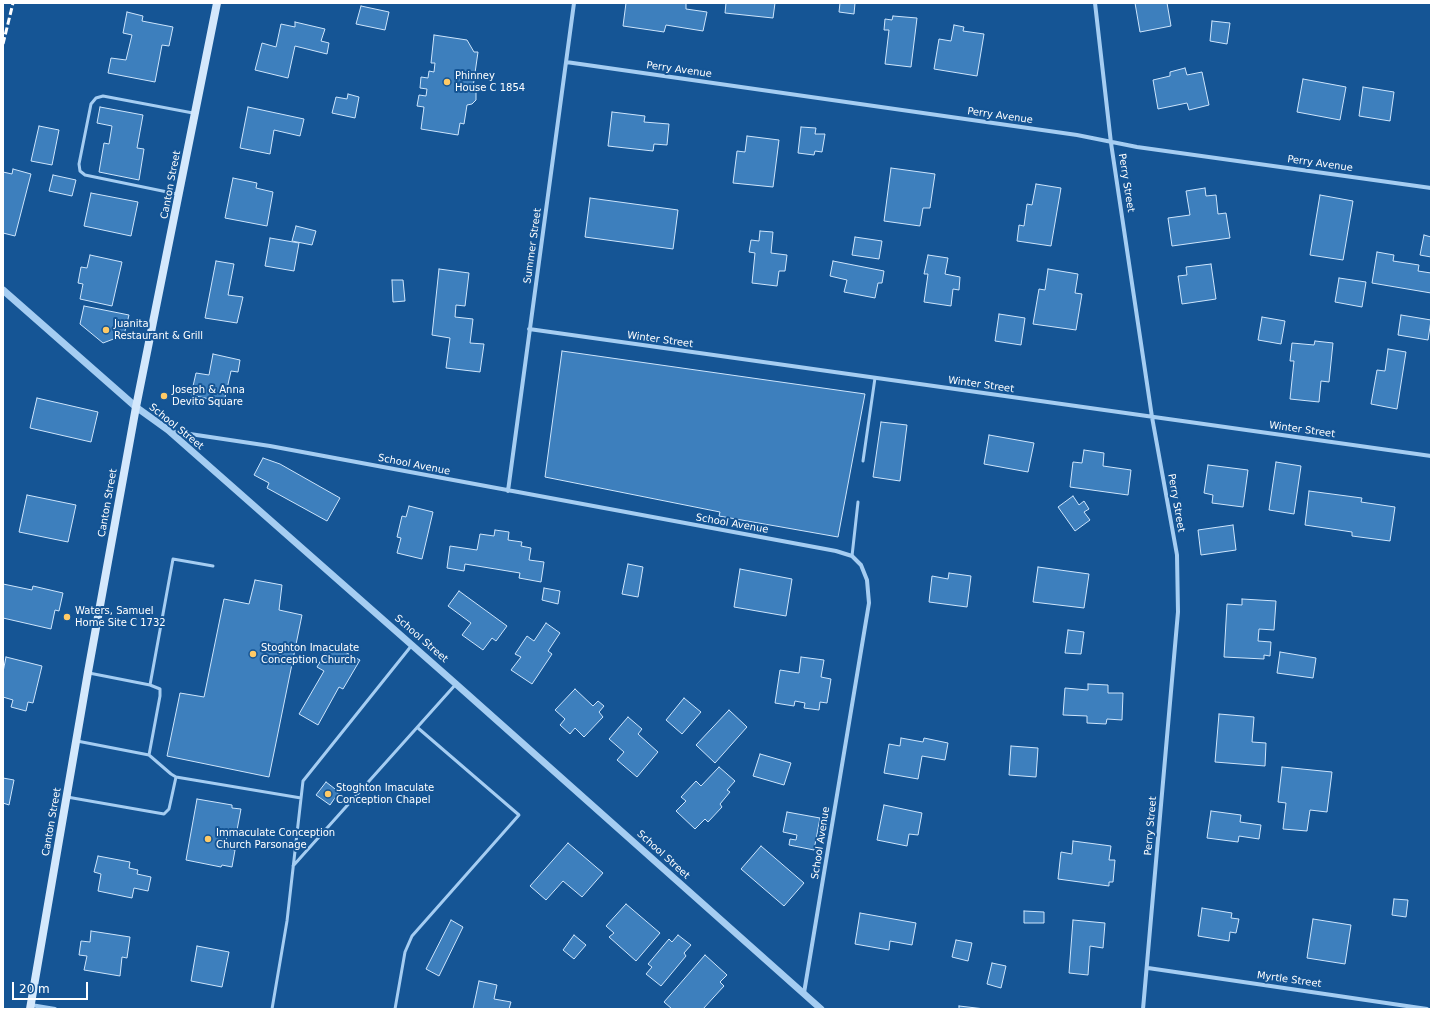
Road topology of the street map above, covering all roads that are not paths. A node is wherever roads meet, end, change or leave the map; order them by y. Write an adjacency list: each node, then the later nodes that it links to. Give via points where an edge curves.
1 (217, 3): 5 (main road, Canton Street)
2 (574, 3): 4 (street, Summer Street)
3 (1095, 3): 6 (street, Perry Street)
4 (566, 62): 6 (street, Perry Avenue, via 1076,135); 10 (street, Summer Street)
5 (195, 113): 8 (main road, Canton Street); 8 (lane, via 103,96 96,98 91,104 79,168 82,173)
6 (1111, 143): 7 (street, Perry Avenue); 13 (street, Perry Street)
7 (1431, 188)
8 (179, 194): 12 (main road, Canton Street)
9 (3, 290): 12 (street, School Street)
10 (529, 330): 11 (street, Winter Street); 17 (street, Summer Street)
11 (875, 378): 13 (street, Winter Street); 16 (lane)
12 (136, 407): 14 (street, School Street); 22 (main road, Canton Street)
13 (1152, 417): 15 (street, Winter Street); 32 (street, Perry Street, via 1177,555 1178,612)
14 (168, 430): 17 (street, School Avenue, via 270,446); 21 (street, School Street)
15 (1431, 456)
16 (863, 461)
17 (508, 491): 19 (street, School Avenue)
18 (858, 502): 19 (lane)
19 (852, 556): 33 (street, School Avenue, via 861,564 867,580 869,603)
20 (213, 566): 24 (lane, via 173,559)
21 (412, 645): 23 (street, School Street); 30 (lane, via 303,781)
22 (88, 672): 24 (lane); 26 (main road, Canton Street)
23 (456, 684): 25 (lane); 33 (street, School Street)
24 (150, 685): 27 (lane, via 160,689 160,696)
25 (418, 728): 31 (lane); 37 (lane, via 519,815 412,936 405,952)
26 (77, 741): 27 (lane); 29 (main road, Canton Street)
27 (149, 755): 28 (lane)
28 (176, 777): 29 (lane, via 169,809 164,814); 30 (lane)
29 (67, 797): 34 (main road, Canton Street)
30 (301, 798): 31 (lane)
31 (293, 866): 36 (lane, via 287,921)
32 (1148, 968): 39 (street, Perry Street); 40 (street, Myrtle Street)
33 (804, 994): 38 (street, School Street)
34 (30, 1007): 35 (street)
35 (55, 1009)
36 (272, 1009)
37 (395, 1009)
38 (821, 1009)
39 (1143, 1009)
40 (1427, 1009)

